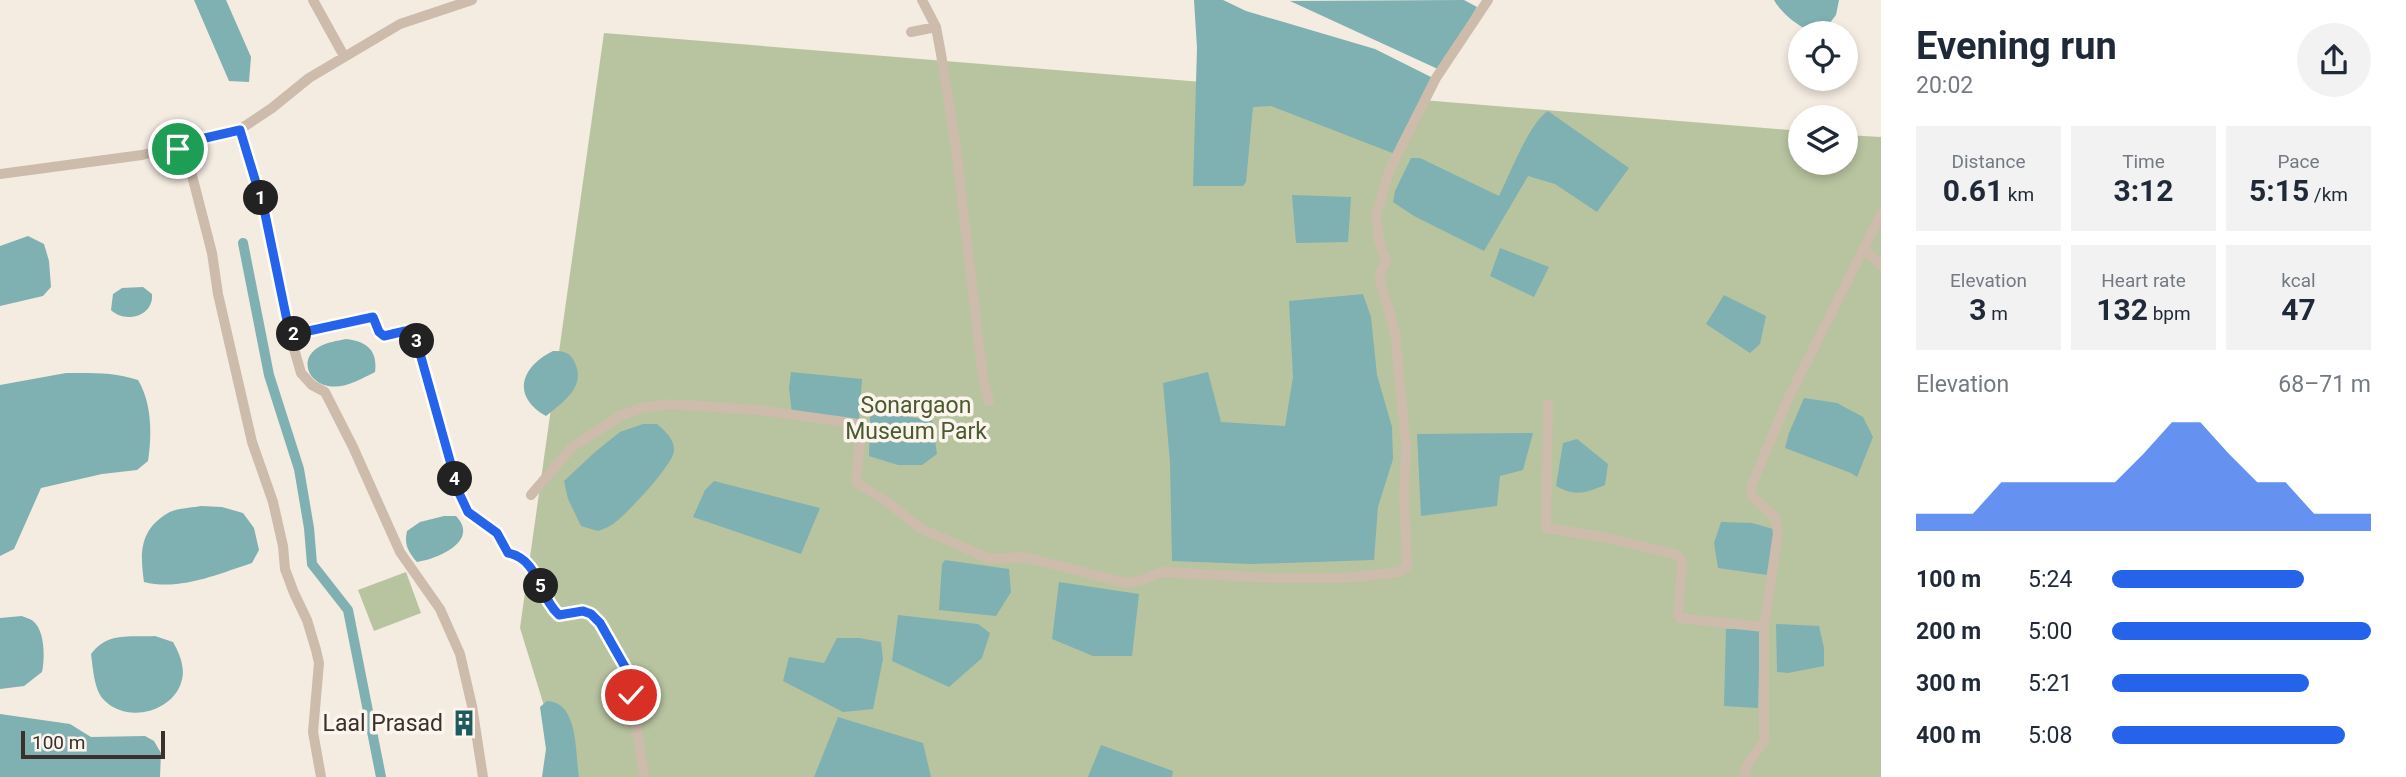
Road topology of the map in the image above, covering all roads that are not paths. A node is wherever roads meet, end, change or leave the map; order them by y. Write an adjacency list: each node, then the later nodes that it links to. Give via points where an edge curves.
1 (313, 0): 7 (street)
2 (472, 0): 7 (street, via 400,24)
3 (922, 0): 5 (street)
4 (1488, 0): 17 (street, via 1436,78 1389,171 1376,216 1386,262 1380,281 1395,332 1406,447 1407,566 1399,572 1345,578 1162,572 1127,583 1024,557 990,559 920,528 858,484 859,424 758,410 669,404 641,408 572,447)
5 (936, 27): 6 (street); 15 (street, via 957,149)
6 (911, 32)
7 (344, 56): 8 (street)
8 (240, 130): 9 (street, via 192,141 183,135 178,138); 14 (street, via 264,209)
9 (181, 149): 10 (street); 19 (street, via 212,253 251,442 273,502 285,569 319,663 313,732)
10 (0, 174)
11 (1881, 215): 12 (street)
12 (1863, 248): 13 (street); 18 (street, via 1787,401 1752,484 1751,495 1777,522 1778,533)
13 (1881, 265)
14 (290, 335): 20 (street, via 301,373 325,392 400,552 440,609 460,654); 21 (street, via 373,317 384,336 414,332 468,512 497,533 508,553 523,558 559,615 583,611 600,623 629,674)
15 (989, 401)
16 (1548, 404): 18 (street, via 1546,528 1675,554 1682,566 1680,618)
17 (530, 495)
18 (1763, 627): 22 (street, via 1764,741 1745,768)
19 (321, 777)
20 (484, 777)
21 (644, 777)
22 (1746, 777)

